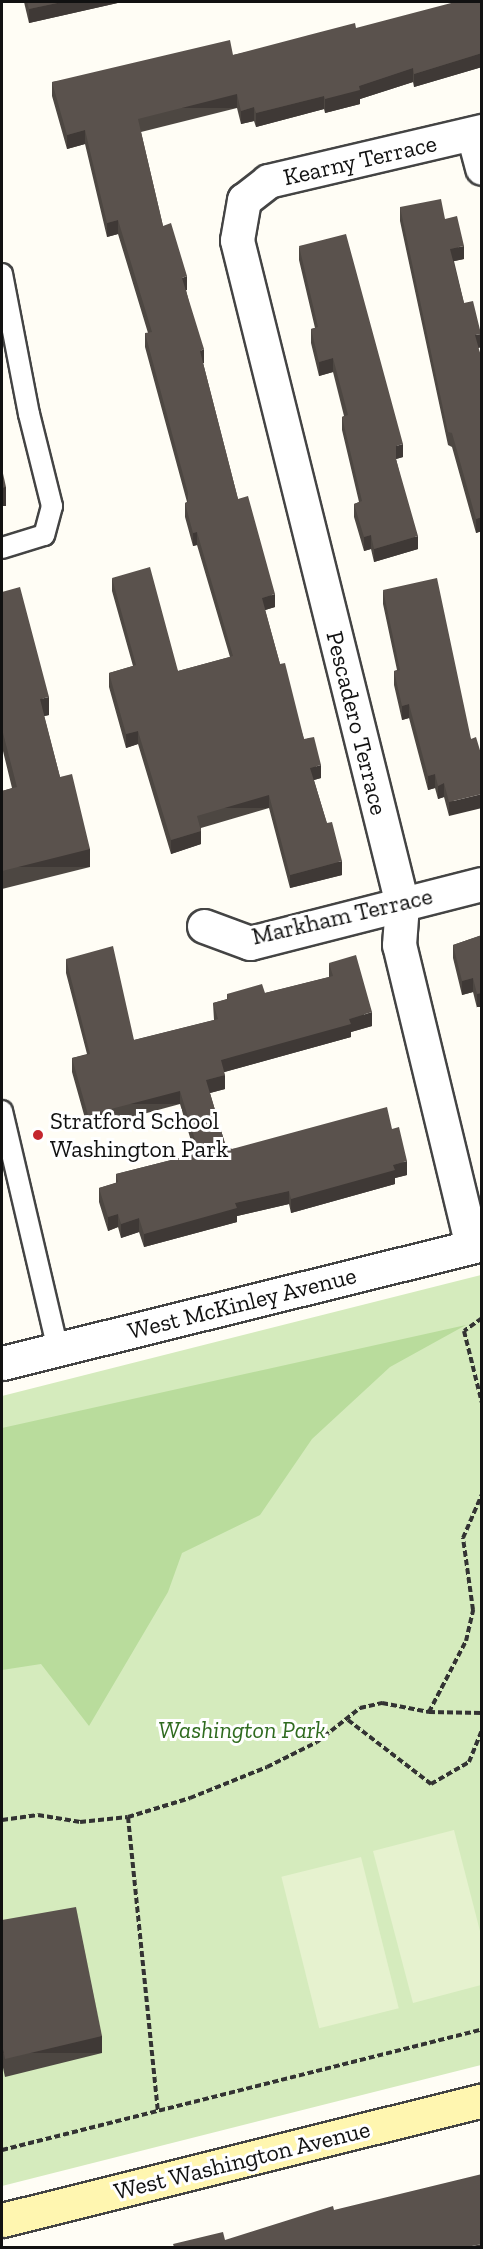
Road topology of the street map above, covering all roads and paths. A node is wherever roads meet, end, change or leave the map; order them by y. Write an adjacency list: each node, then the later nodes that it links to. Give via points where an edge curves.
1 (477, 133): 2 (street); 3 (street, Kearny Terrace, via 268,181)
2 (482, 168)
3 (244, 200): 7 (street, Pescadero Terrace, via 237,240)
4 (2, 274): 5 (lane, via 29,414 52,506 44,535)
5 (2, 548)
6 (482, 884): 7 (street, Markham Terrace)
7 (402, 904): 8 (street, Markham Terrace, via 250,943); 10 (street, Pescadero Terrace, via 399,945)
8 (204, 926)
9 (2, 1111): 12 (lane)
10 (477, 1245): 12 (street, West McKinley Avenue)
11 (482, 1318): 14 (path, via 464,1331)
12 (58, 1349): 13 (street, West McKinley Avenue)
13 (2, 1363)
14 (482, 1403)
15 (482, 1494): 16 (path, via 463,1538 473,1610 465,1641)
16 (429, 1712): 17 (path); 18 (path, via 382,1702 360,1708)
17 (482, 1713)
18 (348, 1720): 19 (path, via 431,1784 469,1762); 20 (path, via 267,1767 190,1798)
19 (482, 1729)
20 (128, 1817): 21 (path, via 80,1822 38,1815); 24 (path)
21 (2, 1820)
22 (482, 2029): 24 (path)
23 (482, 2100): 26 (street, West Washington Avenue)
24 (158, 2111): 25 (path)
25 (2, 2150)
26 (2, 2220)

